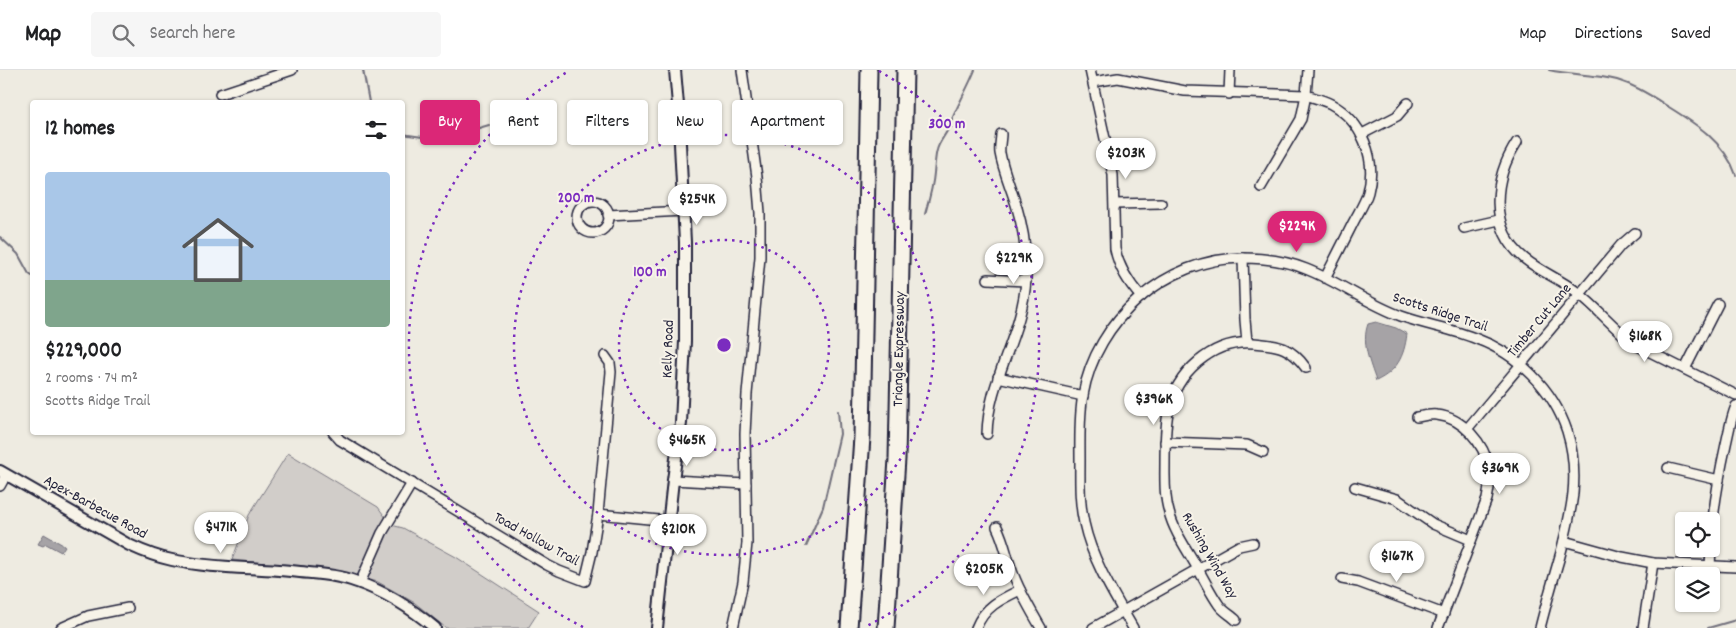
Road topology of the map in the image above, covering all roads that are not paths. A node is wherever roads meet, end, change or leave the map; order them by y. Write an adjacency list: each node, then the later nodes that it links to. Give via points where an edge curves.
1 (292, 70): 10 (street)
2 (675, 70): 20 (street, Kelly Road)
3 (742, 70): 52 (street, via 760,213 758,289 746,394)
4 (869, 70): 78 (highway, via 862,437)
5 (905, 70): 79 (highway, Triangle Expressway, via 897,459)
6 (1090, 70): 9 (street)
7 (1230, 70): 11 (street)
8 (1308, 70): 12 (street)
9 (1092, 82): 11 (street, via 1118,78 1185,91); 19 (street, via 1113,175)
10 (220, 94)
11 (1229, 94): 12 (street)
12 (1306, 96): 15 (street, via 1342,111); 17 (street, via 1297,126)
13 (1408, 103): 15 (street, via 1397,116)
14 (1001, 134): 28 (street, via 1000,154 1024,235)
15 (1362, 134): 26 (street, via 1370,164 1368,193)
16 (1517, 142): 22 (street, via 1503,171 1498,196)
17 (1261, 187)
18 (1161, 203): 19 (street)
19 (1115, 204): 30 (street, via 1117,258 1122,272)
20 (683, 211): 21 (street); 49 (street, Kelly Road, via 685,342 681,424)
21 (608, 214)
22 (1499, 220): 23 (street); 29 (street, via 1508,239 1525,259)
23 (1464, 228)
24 (1635, 233): 29 (street, Timber Cut Lane)
25 (1243, 258): 26 (street, Scotts Ridge Trail, via 1285,263); 30 (street, Scotts Ridge Trail, via 1224,259 1192,268 1171,277); 32 (street)
26 (1325, 278): 34 (street, Scotts Ridge Trail, via 1391,312 1487,342)
27 (988, 279): 28 (street)
28 (1026, 281): 37 (street, via 1020,319)
29 (1580, 294): 34 (street, Timber Cut Lane); 36 (street, via 1622,335)
30 (1141, 297): 39 (street, Scotts Ridge Trail, via 1118,320 1102,343)
31 (1718, 304): 36 (street)
32 (1247, 342): 35 (street, Rushing Wind Way, via 1284,348 1296,355); 45 (street, Rushing Wind Way, via 1216,350 1184,376 1171,402)
33 (605, 356): 56 (street, Toad Hollow Trail, via 611,372)
34 (1521, 364): 42 (street, Timber Cut Lane); 60 (street, Scotts Ridge Trail, via 1538,380 1555,404 1570,443 1574,494)
35 (1306, 368)
36 (1685, 369): 38 (street)
37 (998, 377): 39 (street); 43 (street)
38 (1736, 395)
39 (1083, 396): 71 (street, Scotts Ridge Trail, via 1080,492 1084,525 1095,556)
40 (1736, 406): 50 (street)
41 (1417, 417): 42 (street, via 1445,417)
42 (1467, 429): 59 (street, via 1481,447 1490,478 1487,499)
43 (987, 434)
44 (336, 435): 51 (street, Toad Hollow Trail)
45 (1165, 442): 46 (street, via 1247,445); 66 (street, Rushing Wind Way, via 1168,511)
46 (1263, 452)
47 (1668, 468): 50 (street)
48 (3, 473): 53 (street); 68 (street, Apex-Barbecue Road, via 149,554 210,566 320,574)
49 (673, 480): 52 (street); 57 (street, Kelly Road)
50 (1719, 480): 55 (street)
51 (412, 483): 56 (street, Toad Hollow Trail, via 547,565 585,581); 68 (street, via 382,532)
52 (746, 484): 77 (street, via 746,561)
53 (0, 486)
54 (1355, 487): 59 (street, via 1389,496 1433,524)
55 (1713, 512)
56 (598, 514): 57 (street)
57 (669, 521): 76 (street, Kelly Road)
58 (997, 527): 69 (street)
59 (1471, 540): 72 (street)
60 (1564, 541): 63 (street); 85 (street, Scotts Ridge Trail)
61 (1252, 543): 66 (street, via 1239,546)
62 (1711, 557): 64 (street)
63 (1653, 563): 64 (street); 86 (street)
64 (1710, 566): 65 (street)
65 (1736, 567)
66 (1198, 569): 71 (street); 73 (street, Rushing Wind Way, via 1220,607)
67 (1342, 579): 72 (street)
68 (360, 583): 75 (street, Apex-Barbecue Road, via 395,599)
69 (1020, 590): 80 (street, via 991,606); 81 (street)
70 (128, 608): 74 (street, via 88,616)
71 (1123, 611): 82 (street); 83 (street, Scotts Ridge Trail)
72 (1444, 614): 84 (street)
73 (1236, 620)
74 (60, 628)
75 (435, 628)
76 (657, 628)
77 (733, 628)
78 (849, 628)
79 (886, 628)
80 (976, 628)
81 (1041, 628)
82 (1093, 628)
83 (1133, 628)
84 (1438, 628)
85 (1540, 628)
86 (1643, 628)

